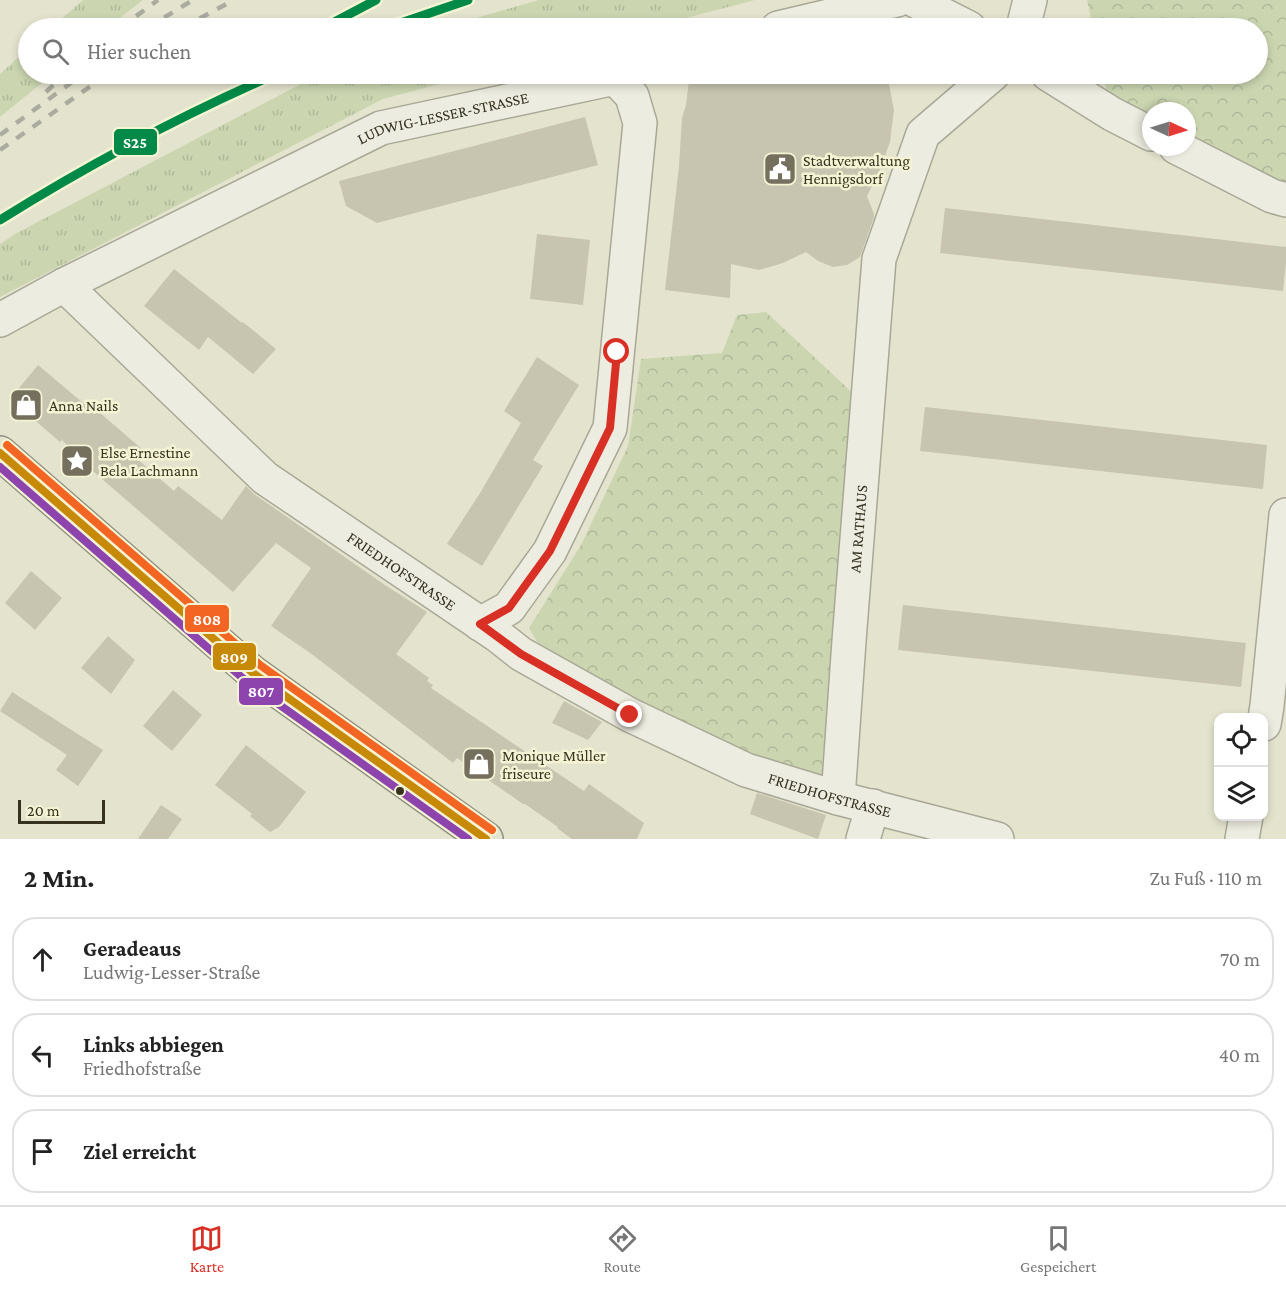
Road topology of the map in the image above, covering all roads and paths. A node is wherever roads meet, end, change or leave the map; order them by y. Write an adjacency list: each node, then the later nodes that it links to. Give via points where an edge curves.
1 (897, 0): 4 (street)
2 (914, 0): 5 (street)
3 (1030, 0): 6 (street)
4 (820, 18)
5 (949, 18)
6 (1026, 18)
7 (583, 84): 14 (street, LUDWIG-LESSER-STRASSE, via 381,128)
8 (625, 84): 18 (street, LUDWIG-LESSER-STRASSE, via 640,123 610,428 550,551 509,608)
9 (981, 84): 20 (street, AM RATHAUS, via 923,134 879,260)
10 (1064, 84): 11 (street)
11 (1142, 129)
12 (1194, 156): 13 (street)
13 (1286, 200)
14 (64, 285): 15 (street, LUDWIG-LESSER-STRASSE); 18 (street, FRIEDHOFSTRASSE, via 265,478)
15 (0, 320)
16 (0, 453): 23 (main road, via 253,673)
17 (1286, 515): 19 (street)
18 (480, 624): 20 (street, FRIEDHOFSTRASSE, via 521,654 630,715 746,770)
19 (1265, 713)
20 (838, 798): 21 (street, FRIEDHOFSTRASSE)
21 (873, 806): 24 (street); 25 (street, FRIEDHOFSTRASSE)
22 (1245, 821): 26 (street)
23 (486, 839)
24 (863, 839)
25 (997, 839)
26 (1242, 839)

